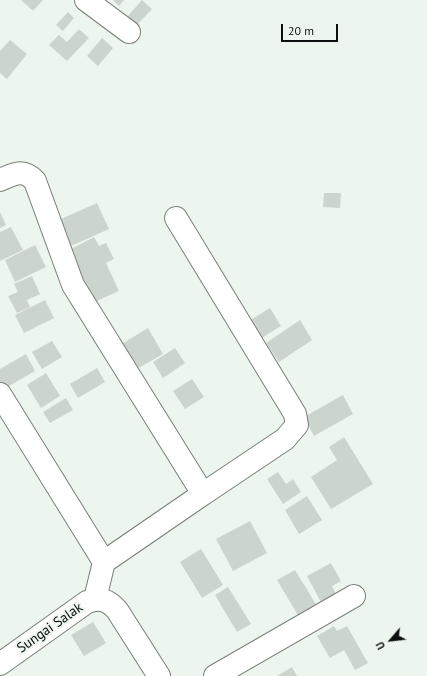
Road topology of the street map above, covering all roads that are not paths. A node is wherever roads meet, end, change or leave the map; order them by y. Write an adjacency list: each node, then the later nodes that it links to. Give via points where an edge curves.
1 (86, 0): 2 (street)
2 (129, 32)
3 (0, 180): 6 (street, via 10,174 22,172 35,181 73,285)
4 (176, 218): 6 (street, via 295,414 296,424 286,439)
5 (3, 404): 7 (street)
6 (203, 494): 7 (street)
7 (104, 562): 9 (street)
8 (354, 596): 12 (street)
9 (95, 599): 10 (street, Sungai Salak, via 87,602); 11 (street, Sungai Salak, via 109,601 117,610)
10 (0, 664)
11 (159, 676)
12 (215, 676)

